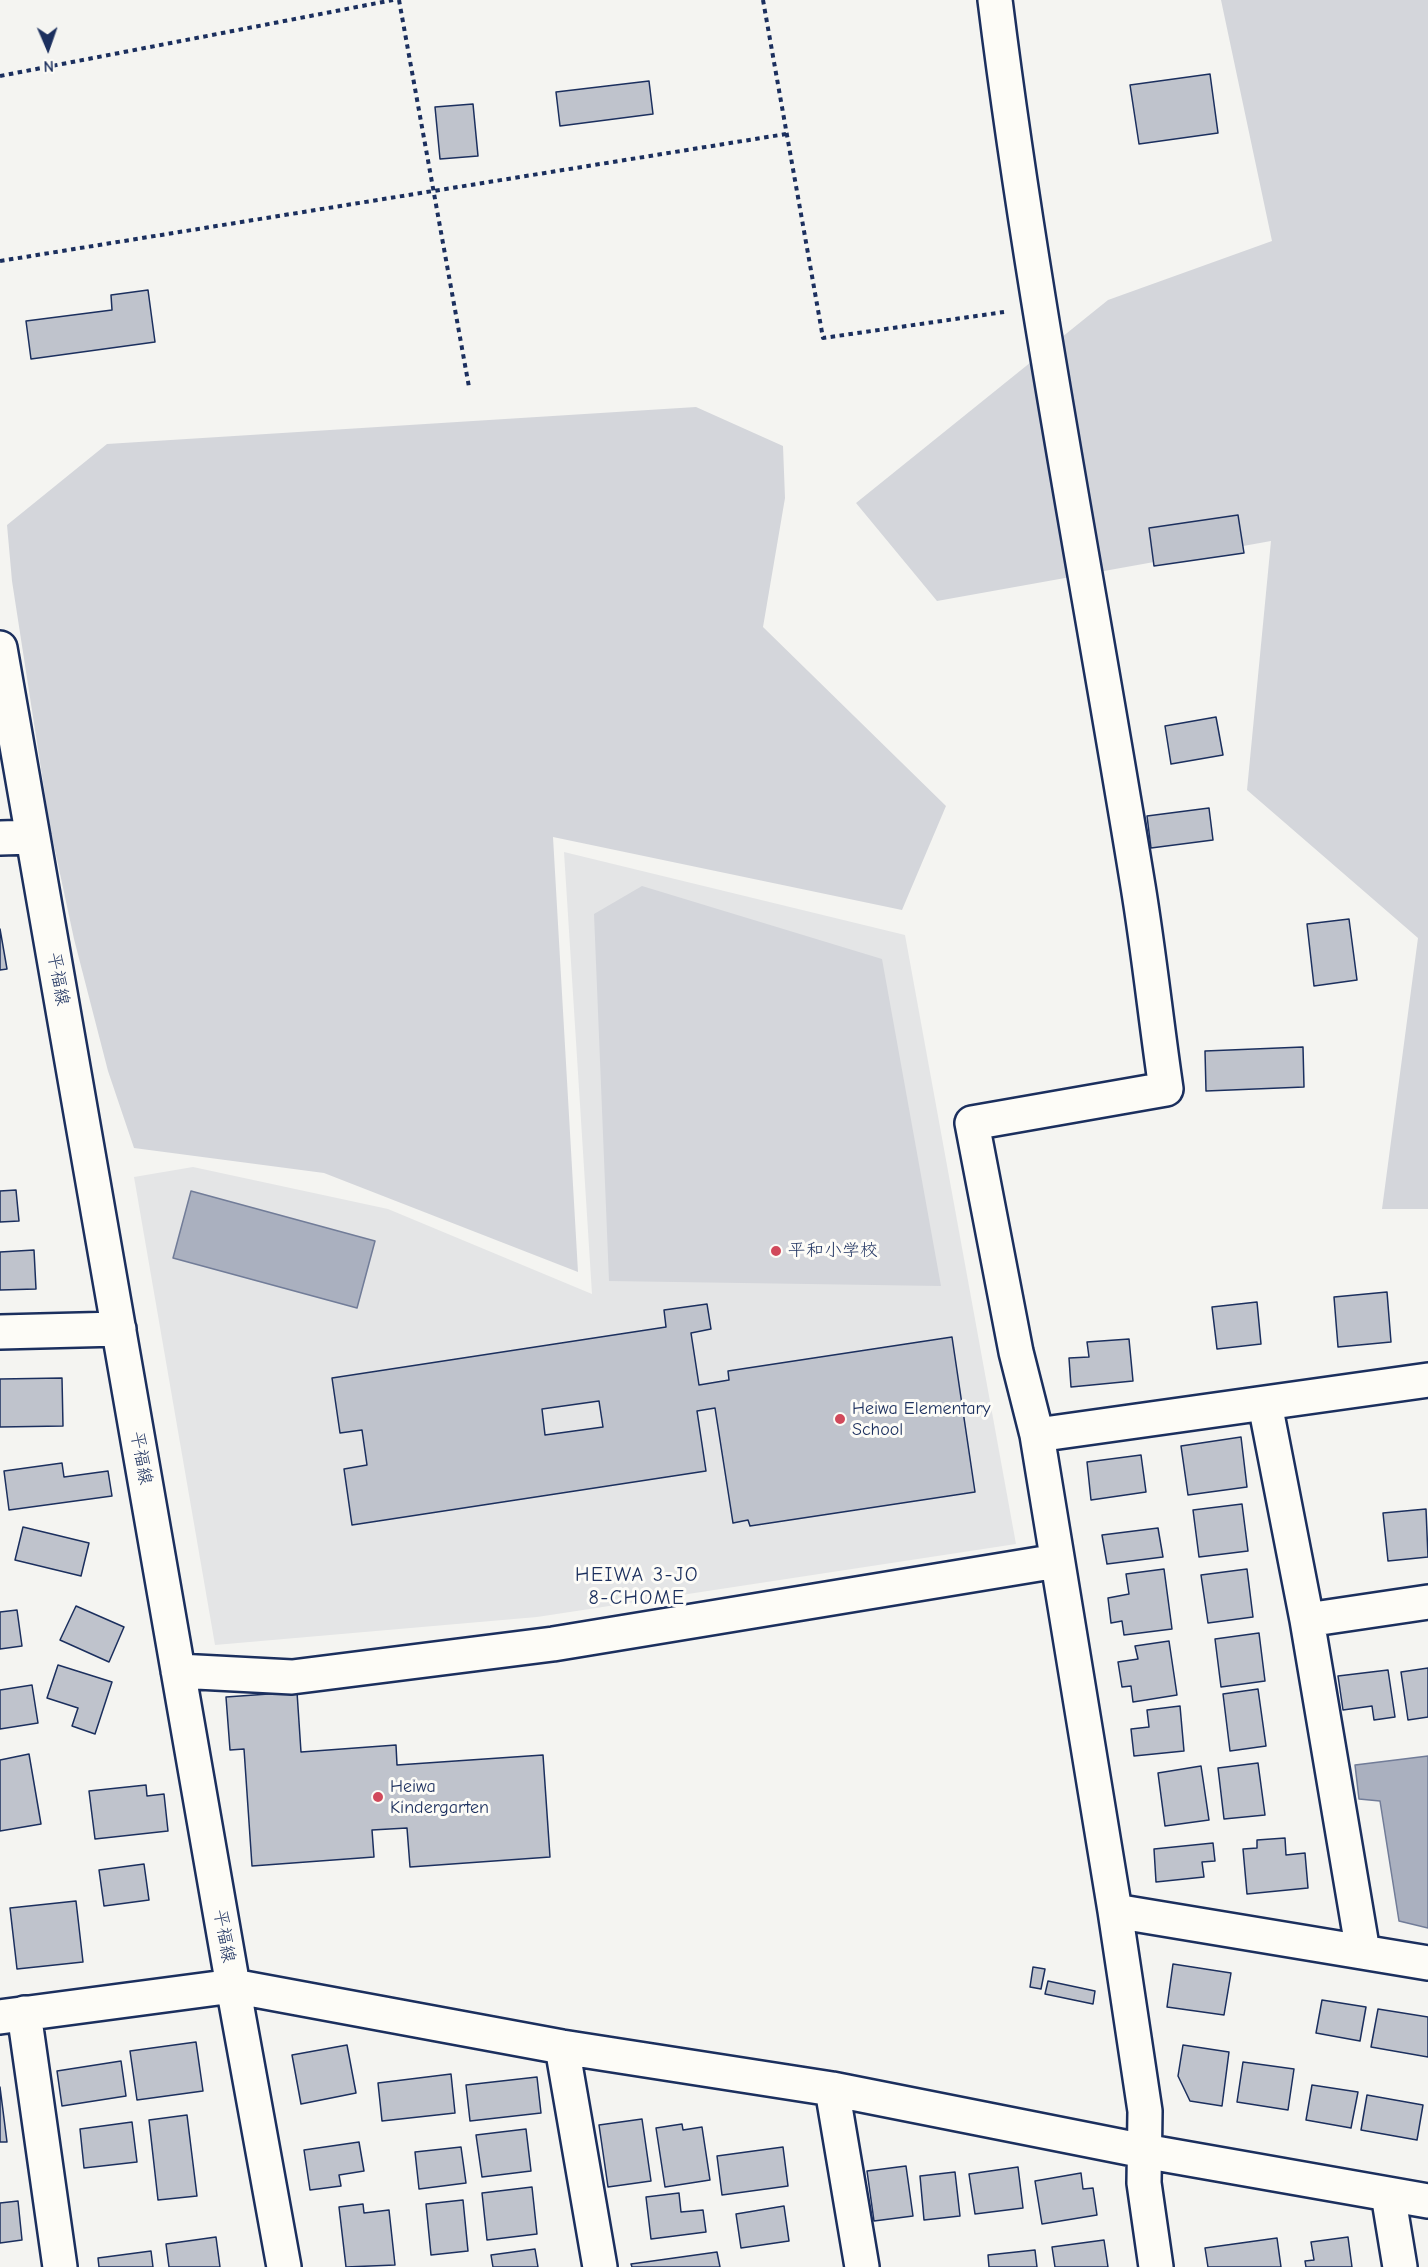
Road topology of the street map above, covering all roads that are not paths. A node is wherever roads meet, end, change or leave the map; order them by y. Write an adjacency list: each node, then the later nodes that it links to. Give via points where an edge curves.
1 (995, 0): 9 (street, via 1040,306 1138,888 1166,1089 972,1123 1016,1352)
2 (0, 648): 3 (street, 平福線)
3 (33, 837): 4 (street); 5 (street, 平福線)
4 (0, 838)
5 (119, 1329): 6 (street); 13 (street, 平福線)
6 (0, 1332)
7 (1428, 1380): 8 (street)
8 (1265, 1404): 9 (street); 12 (street)
9 (1037, 1435): 10 (street)
10 (1058, 1561): 13 (street, via 529,1647 292,1677); 14 (street)
11 (1428, 1602): 12 (street)
12 (1307, 1620): 15 (street)
13 (178, 1671): 17 (street, 平福線)
14 (1115, 1911): 15 (street); 21 (street, via 1145,2111)
15 (1363, 1952): 16 (street)
16 (1428, 1963)
17 (232, 1986): 18 (street); 19 (street); 25 (street, 平福線)
18 (12, 2015): 24 (street)
19 (562, 2047): 20 (street); 26 (street)
20 (832, 2089): 21 (street); 27 (street)
21 (1144, 2151): 22 (street); 28 (street, via 1144,2183)
22 (1388, 2194): 23 (street); 29 (street)
23 (1428, 2201)
24 (60, 2267)
25 (284, 2267)
26 (600, 2267)
27 (862, 2267)
28 (1156, 2267)
29 (1400, 2267)

